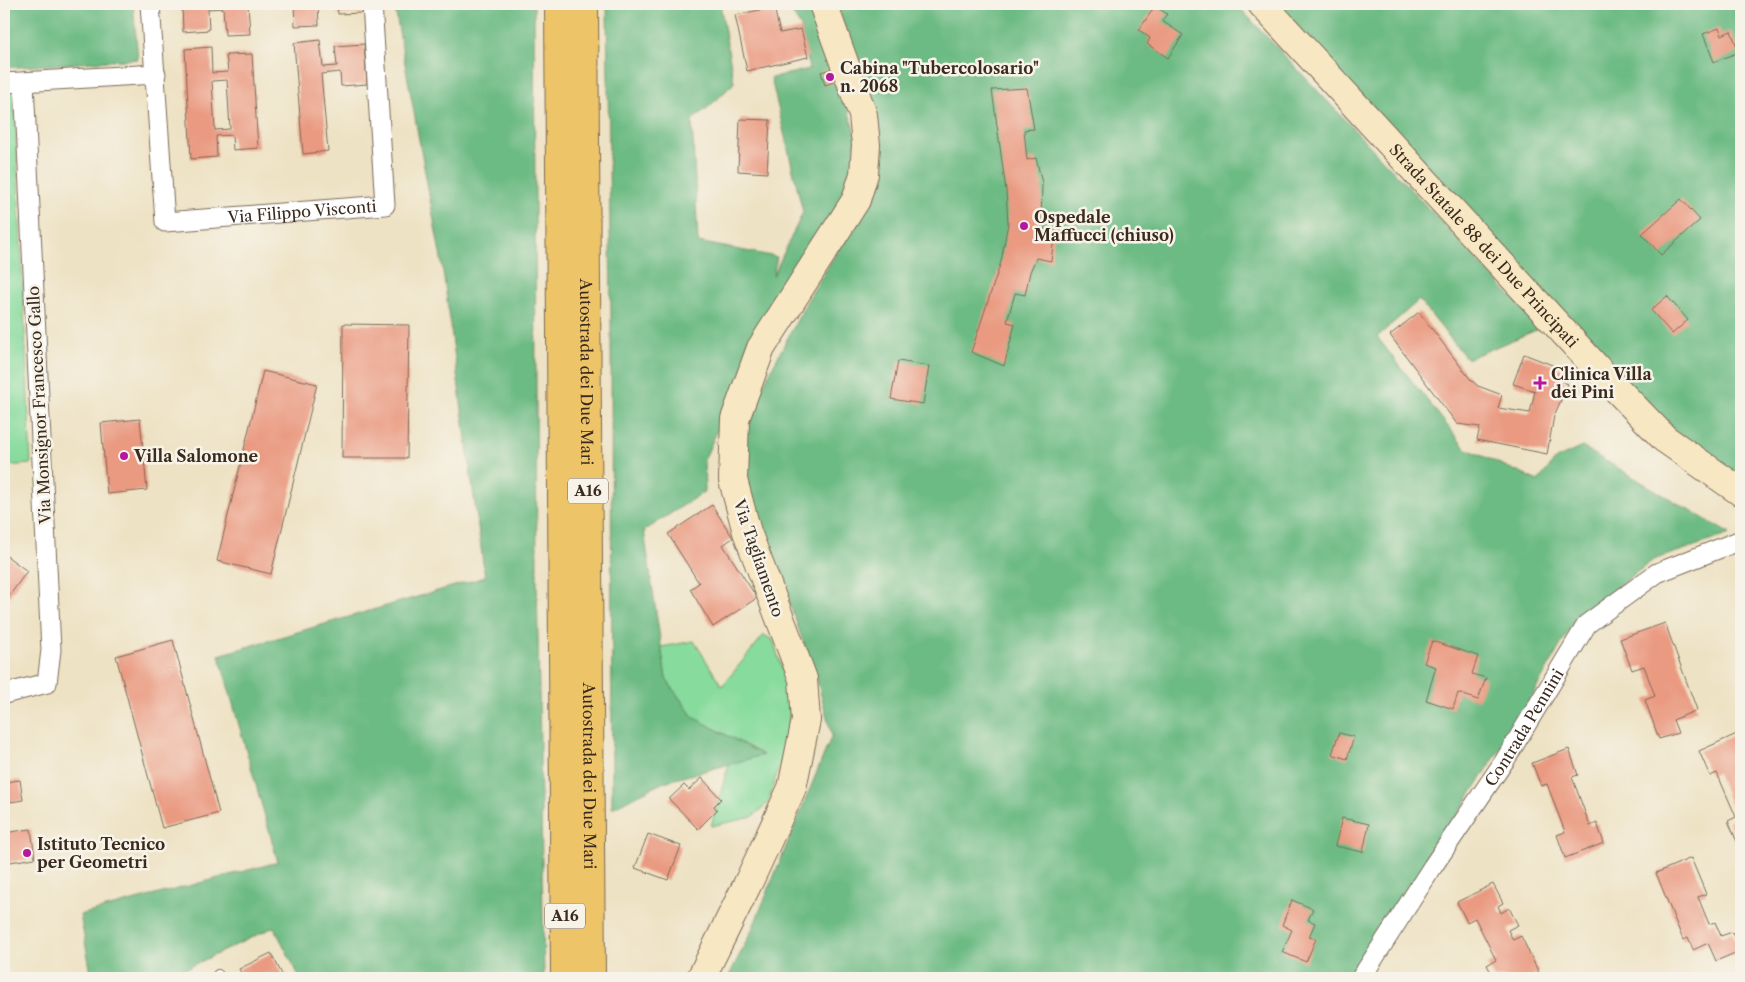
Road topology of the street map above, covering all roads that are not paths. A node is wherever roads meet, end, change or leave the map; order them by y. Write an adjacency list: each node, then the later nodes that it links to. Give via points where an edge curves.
1 (150, 4): 7 (street, Via Filippo Visconti)
2 (372, 4): 7 (street, Via Filippo Visconti, via 385,206 165,222)
3 (559, 4): 13 (highway, Autostrada dei Due Mari / A16)
4 (584, 4): 14 (highway, Autostrada dei Due Mari / A16)
5 (823, 4): 15 (main road, Via Tagliamento, via 863,115 864,174 856,200 761,348 735,419 732,480 746,532 803,679 806,720 792,788)
6 (1262, 4): 10 (main road, Strada Statale 88 dei Due Principati, via 1665,438)
7 (156, 74): 8 (street)
8 (24, 82): 9 (street); 12 (street, Via Monsignor Francesco Gallo, via 51,650 47,683)
9 (4, 83)
10 (1741, 492)
11 (1741, 540): 16 (street, Contrada Pennini, via 1657,573 1587,624 1504,760)
12 (4, 694)
13 (566, 978)
14 (591, 978)
15 (701, 978)
16 (1361, 978)

